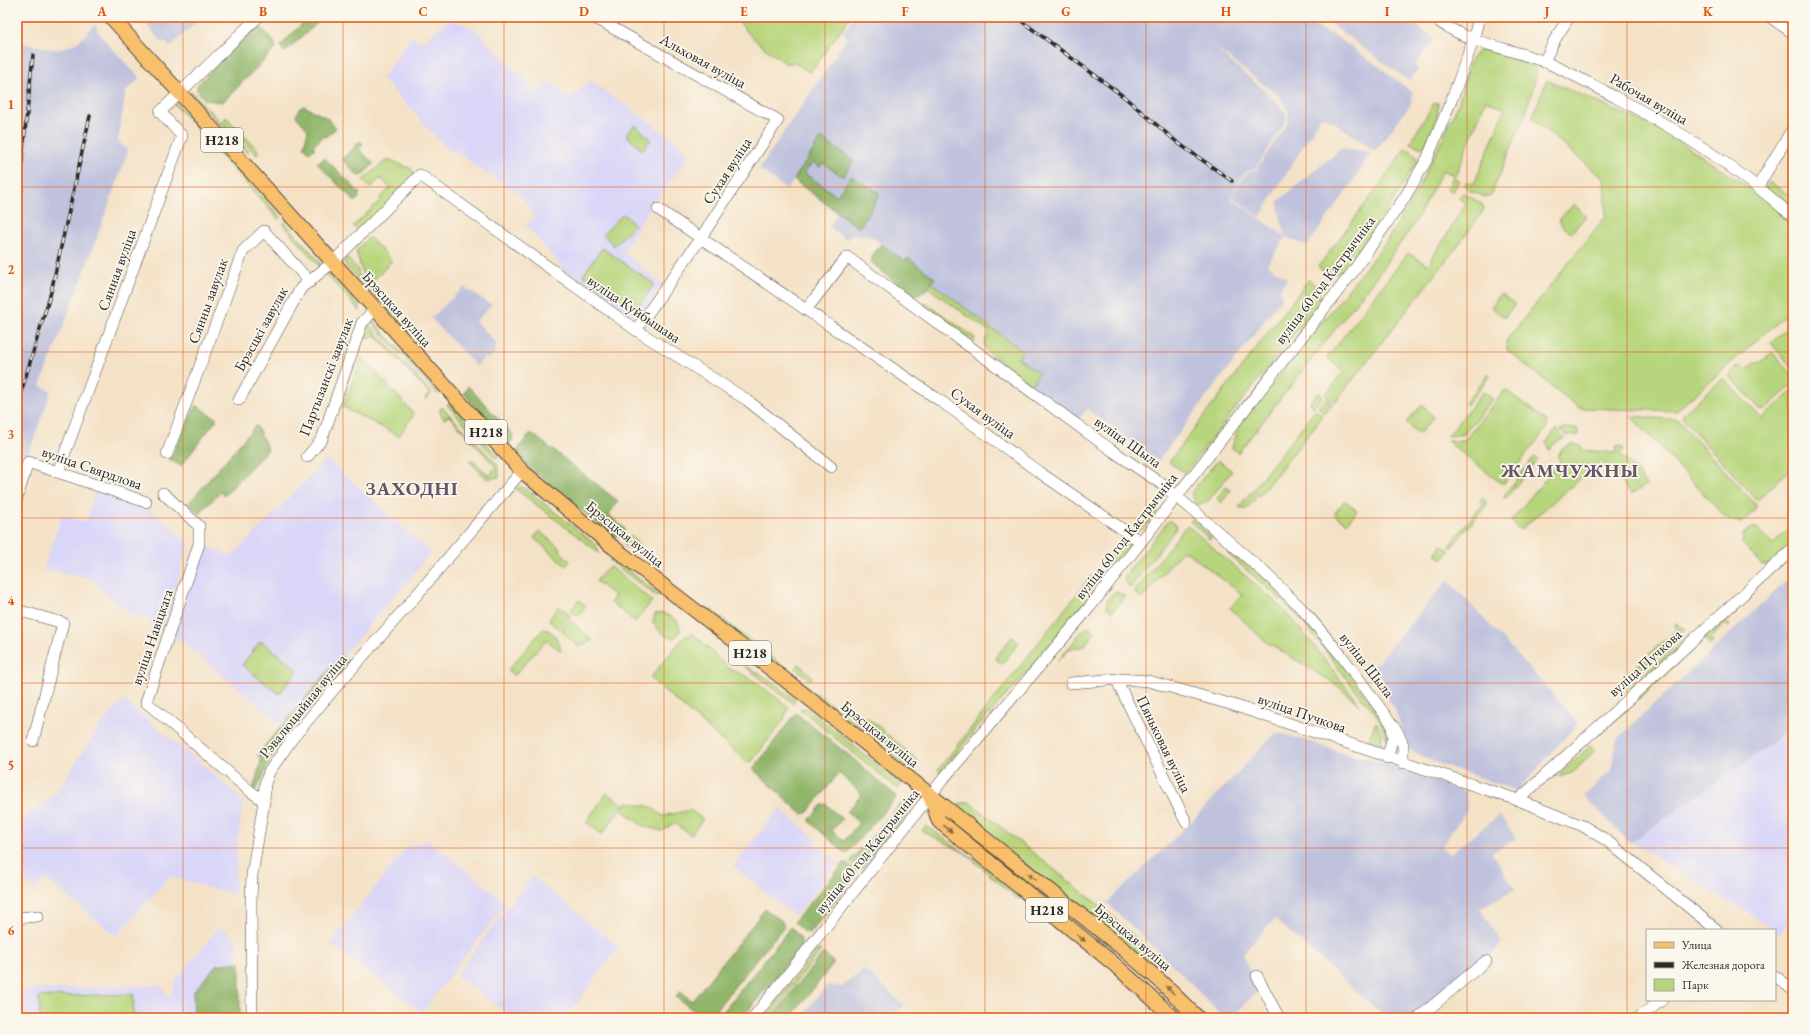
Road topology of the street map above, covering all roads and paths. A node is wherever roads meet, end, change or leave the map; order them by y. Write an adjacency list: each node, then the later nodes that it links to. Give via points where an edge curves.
1 (111, 17): 11 (main road, Брэсцкая вуліца / Н218)
2 (258, 17): 11 (street)
3 (593, 17): 12 (street, Альховая вуліца)
4 (1433, 17): 9 (street)
5 (1479, 17): 9 (street, вуліца 60 год Кастрычніка)
6 (1568, 17): 10 (street)
7 (1770, 17): 8 (street)
8 (1793, 33)
9 (1473, 40): 10 (street, Рабочая вуліца); 30 (street, вуліца 60 год Кастрычніка, via 1427,159 1405,197 1340,288)
10 (1544, 62): 14 (street, Рабочая вуліца, via 1652,116)
11 (180, 92): 18 (main road, Брэсцкая вуліца / Н218); 28 (street, Сянная вуліца, via 160,112 182,136)
12 (778, 120): 17 (street, Сухая вуліца)
13 (1793, 128): 14 (street)
14 (1758, 186): 16 (street, Рабочая вуліца)
15 (658, 209): 17 (street, Сухая вуліца)
16 (1793, 217)
17 (700, 239): 21 (street, Сухая вуліца); 22 (street, Сухая вуліца)
18 (332, 263): 19 (street, Брэсцкі завулак); 20 (main road, Брэсцкая вуліца / Н218); 22 (street, вуліца Куйбышава, via 420,175)
19 (310, 282): 23 (street, Брэсцкі завулак, via 301,288 296,296); 24 (street, Сянны завулак, via 264,231 243,251)
20 (375, 309): 25 (street, Партызанскі завулак, via 362,323 322,439); 27 (main road, Брэсцкая вуліца / Н218)
21 (806, 310): 30 (street, вуліца Шыла, via 847,258); 33 (street, Сухая вуліца)
22 (636, 330): 26 (street, вуліца Куйбышава, via 747,400)
23 (239, 400)
24 (167, 454)
25 (308, 457)
26 (831, 467)
27 (522, 471): 42 (main road, Брэсцкая вуліца / Н218, via 613,547 806,696); 44 (street, Рэвалюцыйная вуліца, via 292,739 269,772)
28 (58, 472): 31 (street, вуліца Свярдлова, via 28,462); 32 (street, вуліца Свярдлова)
29 (163, 493): 44 (street, вуліца Навіцкага, via 199,526 199,544 146,702)
30 (1175, 496): 33 (street, вуліца 60 год Кастрычніка); 38 (street, вуліца Шыла, via 1264,572 1302,609 1341,655)
31 (17, 498)
32 (146, 502)
33 (1141, 542): 42 (street, вуліца 60 год Кастрычніка, via 1089,608)
34 (1793, 549): 43 (street, вуліца Пучкова)
35 (17, 610): 39 (street, via 63,623)
36 (1118, 679): 37 (street, вуліца Пучкова); 40 (street, вуліца Пучкова, via 1148,681 1177,689); 45 (street, Пяньковая вуліца)
37 (1071, 683)
38 (1391, 722): 40 (street, вуліца Шыла, via 1393,737); 41 (street, вуліца Шыла, via 1403,745)
39 (33, 741)
40 (1387, 758): 41 (street, вуліца Пучкова)
41 (1403, 763): 43 (street, вуліца Пучкова)
42 (930, 796): 55 (street, вуліца 60 год Кастрычніка); 56 (main road, Н218, one-way to 56, via 939,821 1114,964); 57 (main road, Брэсцкая вуліца / Н218, one-way to 42, via 1121,947)
43 (1518, 800): 48 (street, вуліца Пучкова, via 1583,826 1606,840)
44 (264, 801): 54 (street, Рэвалюцыйная вуліца, via 251,888)
45 (1186, 822)
46 (38, 916): 47 (street)
47 (17, 918)
48 (1713, 927)
49 (1486, 961): 59 (street)
50 (1257, 976): 58 (street)
51 (1776, 977): 52 (street)
52 (1793, 990)
53 (1661, 1001): 60 (street)
54 (252, 1018)
55 (753, 1018)
56 (1174, 1018)
57 (1198, 1018)
58 (1279, 1018)
59 (1418, 1018)
60 (1638, 1018)

